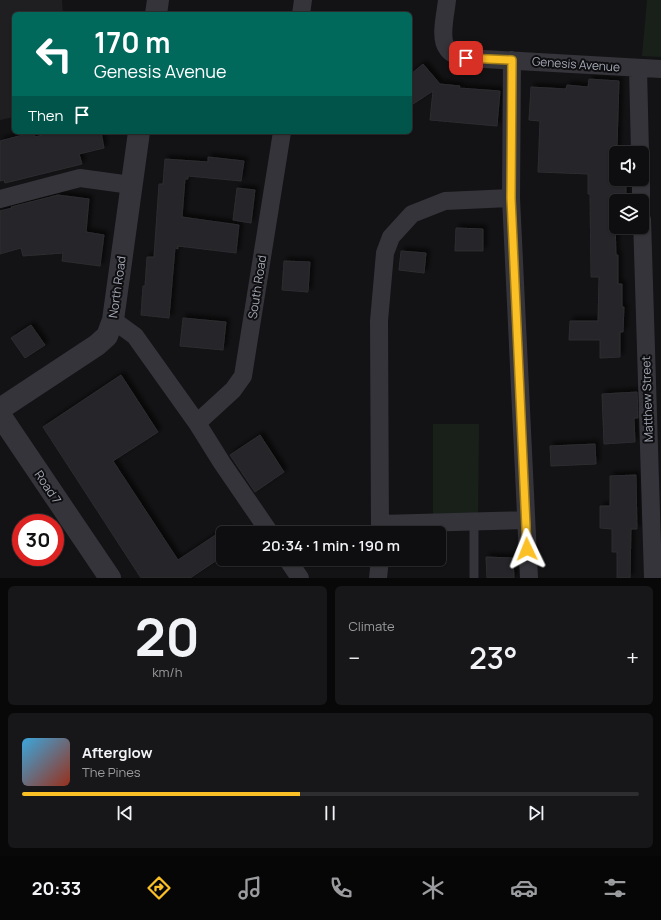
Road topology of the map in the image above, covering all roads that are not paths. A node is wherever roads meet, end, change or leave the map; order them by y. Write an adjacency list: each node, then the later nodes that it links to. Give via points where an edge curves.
1 (158, 0): 4 (street)
2 (303, 0): 5 (street)
3 (448, 0): 6 (street, Genesis Avenue, via 443,36 446,47 455,55 466,58)
4 (156, 12)
5 (301, 12)
6 (512, 60): 7 (street, Genesis Avenue); 13 (street)
7 (638, 68): 8 (street, Genesis Avenue); 11 (street)
8 (661, 69)
9 (139, 134): 12 (street, North Road)
10 (282, 134): 19 (street, South Road, via 243,376 233,390)
11 (640, 146)
12 (131, 185): 14 (street, via 80,178); 16 (street, North Road)
13 (511, 198): 20 (street); 23 (street, via 445,201 412,214 391,237 385,253 380,321)
14 (0, 199)
15 (642, 234): 32 (street, Matthew Street)
16 (113, 320): 17 (street, North Road, via 107,336 97,345); 19 (street, via 135,336)
17 (0, 409)
18 (0, 415): 27 (street, Road 7)
19 (197, 423): 22 (street)
20 (526, 520): 21 (street); 31 (street)
21 (474, 521): 24 (street); 30 (lane)
22 (265, 526)
23 (380, 526)
24 (407, 526)
25 (292, 566): 28 (street)
26 (379, 566): 29 (street)
27 (110, 578)
28 (300, 578)
29 (378, 578)
30 (474, 578)
31 (529, 578)
32 (653, 578)

